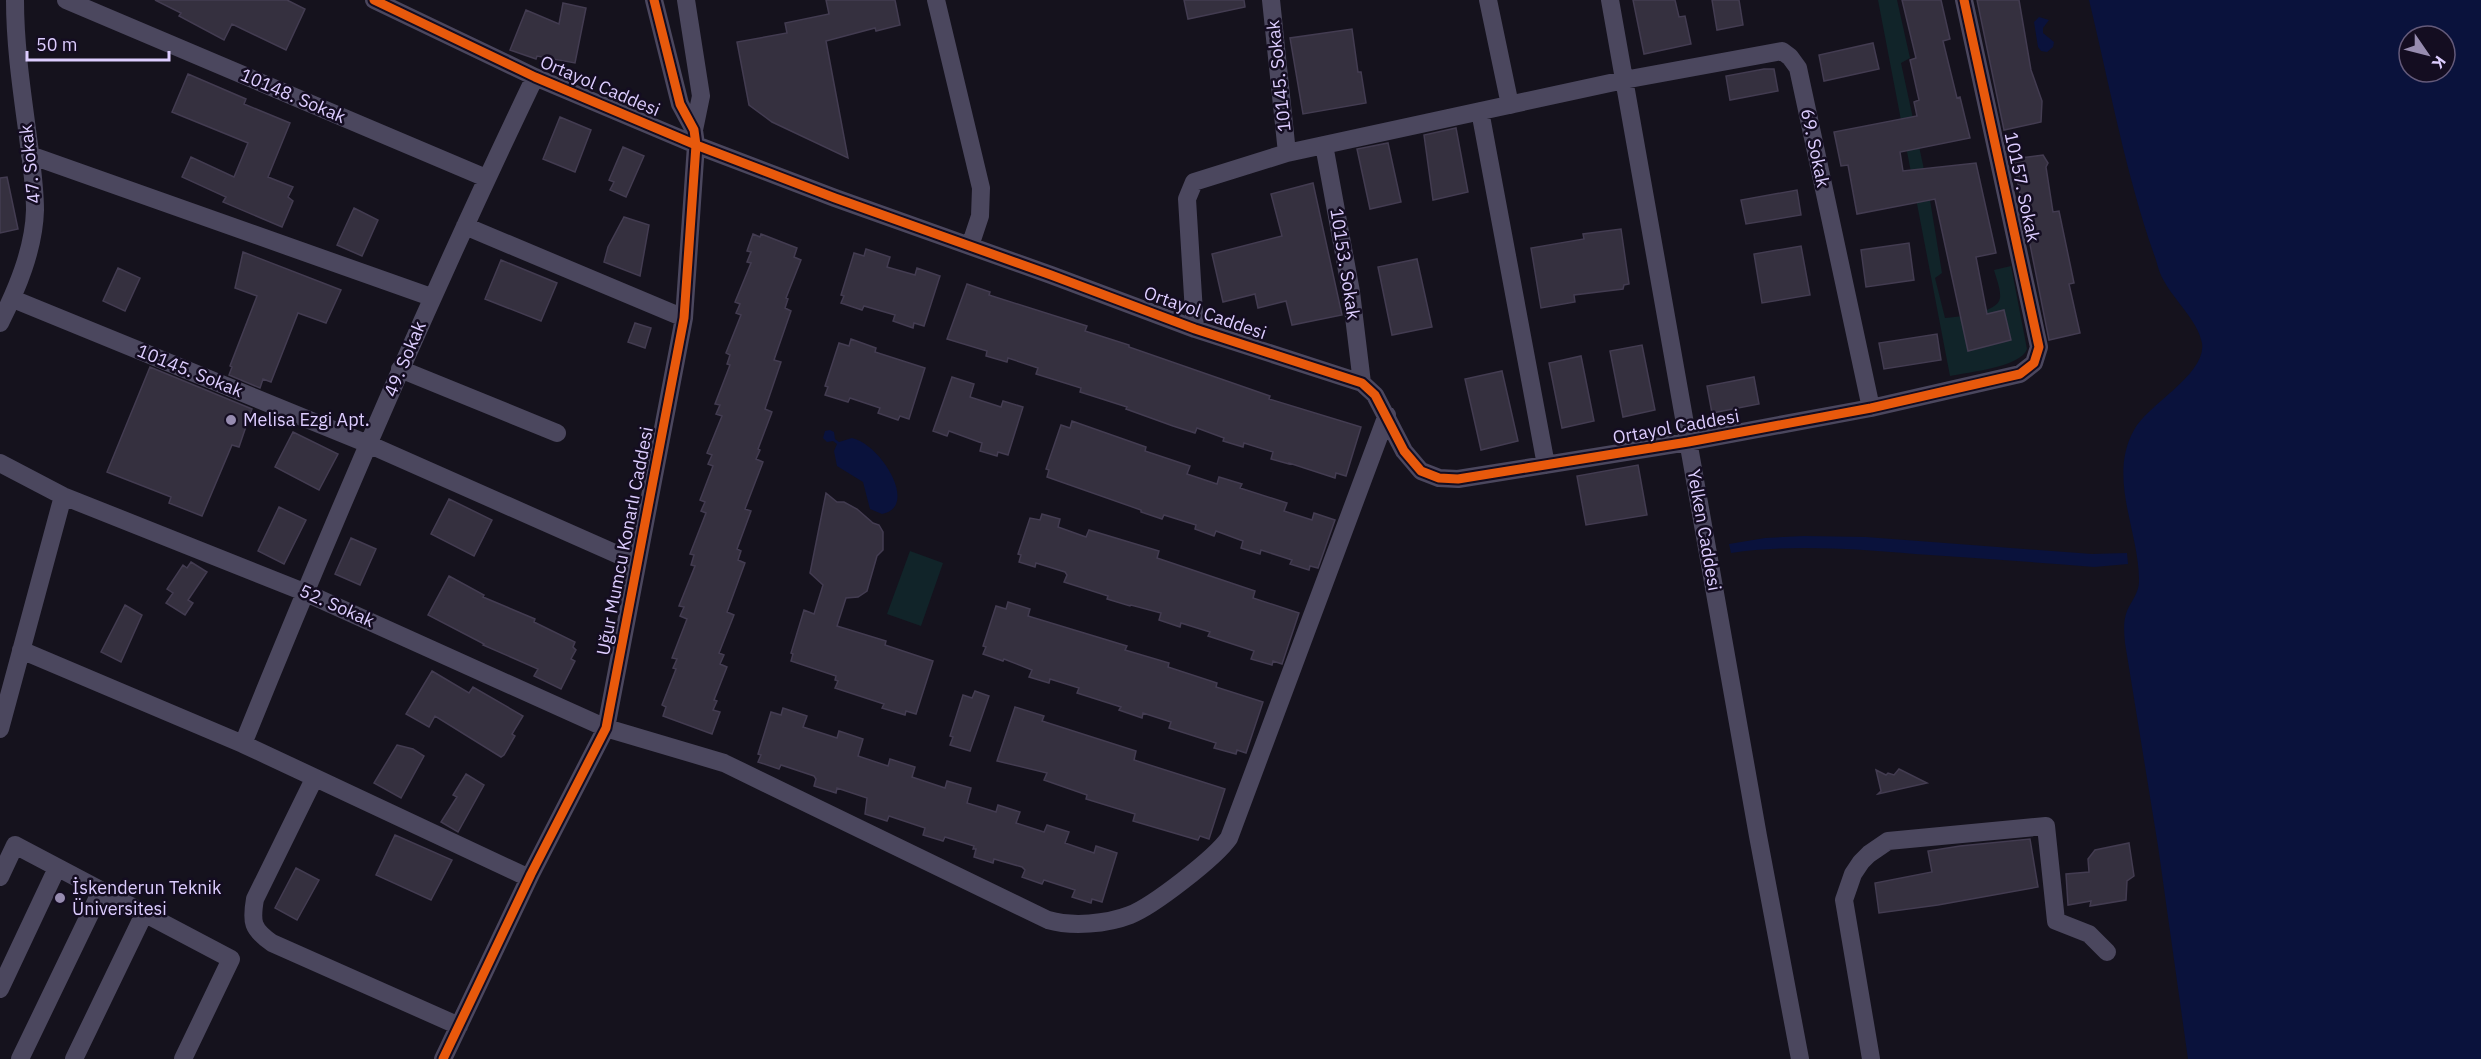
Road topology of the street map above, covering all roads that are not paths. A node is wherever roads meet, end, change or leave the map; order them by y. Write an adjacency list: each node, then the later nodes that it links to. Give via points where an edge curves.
1 (15, 0): 18 (street, 47. Sokak, via 18,63)
2 (66, 0): 19 (street, 10148. Sokak)
3 (374, 0): 11 (street, Ortayol Caddesi)
4 (654, 0): 15 (street, via 680,104)
5 (686, 0): 15 (street, Uğur Mumcu Konarlı Caddesi, via 702,96)
6 (936, 0): 21 (street, via 981,188 980,216)
7 (1271, 0): 17 (street, 10145. Sokak)
8 (1488, 0): 13 (street)
9 (1610, 0): 12 (street, Yelken Caddesi)
10 (1964, 0): 28 (street, 10157. Sokak, via 2039,346 2034,363)
11 (535, 77): 15 (street, Ortayol Caddesi); 19 (street, 49. Sokak)
12 (1624, 80): 13 (street, 69. Sokak); 30 (street, 69. Sokak, via 1782,51 1790,57 1798,68); 33 (street, Yelken Caddesi)
13 (1510, 105): 14 (street, 69. Sokak)
14 (1480, 111): 16 (street, 69. Sokak); 36 (street)
15 (695, 138): 21 (street, Ortayol Caddesi, via 835,198); 24 (street, Uğur Mumcu Konarlı Caddesi)
16 (1324, 145): 17 (street, 69. Sokak); 29 (street, 10153. Sokak, via 1351,292)
17 (1287, 153): 26 (street, 69. Sokak, via 1194,182 1187,199)
18 (30, 155): 22 (street); 23 (street, 47. Sokak, via 35,211 30,245)
19 (486, 178): 20 (street, 49. Sokak)
20 (465, 225): 22 (street, 49. Sokak); 24 (street)
21 (970, 246): 26 (street, Ortayol Caddesi)
22 (431, 297): 27 (street, 49. Sokak)
23 (13, 299): 25 (street, 47. Sokak); 34 (street, 10145. Sokak)
24 (684, 318): 38 (street, Uğur Mumcu Konarlı Caddesi)
25 (0, 323)
26 (1196, 329): 29 (street, Ortayol Caddesi)
27 (400, 369): 32 (street); 34 (street, 49. Sokak)
28 (2020, 374): 30 (street, Ortayol Caddesi)
29 (1362, 383): 31 (street, Ortayol Caddesi)
30 (1871, 408): 33 (street, Ortayol Caddesi)
31 (1387, 415): 36 (street, Ortayol Caddesi, via 1404,451 1421,471 1439,478 1458,479); 41 (street, 52. Sokak, via 1229,838 1213,858 1130,915 1078,925 1048,920 724,762)
32 (557, 433)
33 (1688, 442): 36 (street, Ortayol Caddesi); 57 (street, Yelken Caddesi)
34 (368, 444): 38 (street, 10145. Sokak); 39 (street, 49. Sokak)
35 (0, 463): 37 (street, 52. Sokak)
36 (1546, 465)
37 (63, 496): 39 (street, 52. Sokak); 40 (street)
38 (637, 563): 41 (street, Uğur Mumcu Konarlı Caddesi)
39 (304, 592): 41 (street, 52. Sokak); 43 (street, 49. Sokak)
40 (21, 650): 42 (street); 43 (street)
41 (606, 728): 47 (street, Uğur Mumcu Konarlı Caddesi)
42 (0, 729)
43 (243, 744): 44 (street)
44 (314, 779): 47 (street); 52 (street, via 255,899 251,919 262,936 272,942)
45 (57, 868): 46 (street, via 15,845); 48 (street); 51 (street)
46 (0, 877)
47 (529, 878): 52 (street, Uğur Mumcu Konarlı Caddesi)
48 (101, 891): 49 (street); 53 (street)
49 (144, 914): 54 (street); 55 (street, via 231,959)
50 (2107, 952): 58 (street, via 2089,934 2056,921 2046,826 1888,841 1861,862 1844,900)
51 (0, 989)
52 (459, 1026): 56 (street, Uğur Mumcu Konarlı Caddesi)
53 (21, 1059)
54 (74, 1059)
55 (183, 1059)
56 (443, 1059)
57 (1800, 1059)
58 (1871, 1059)

